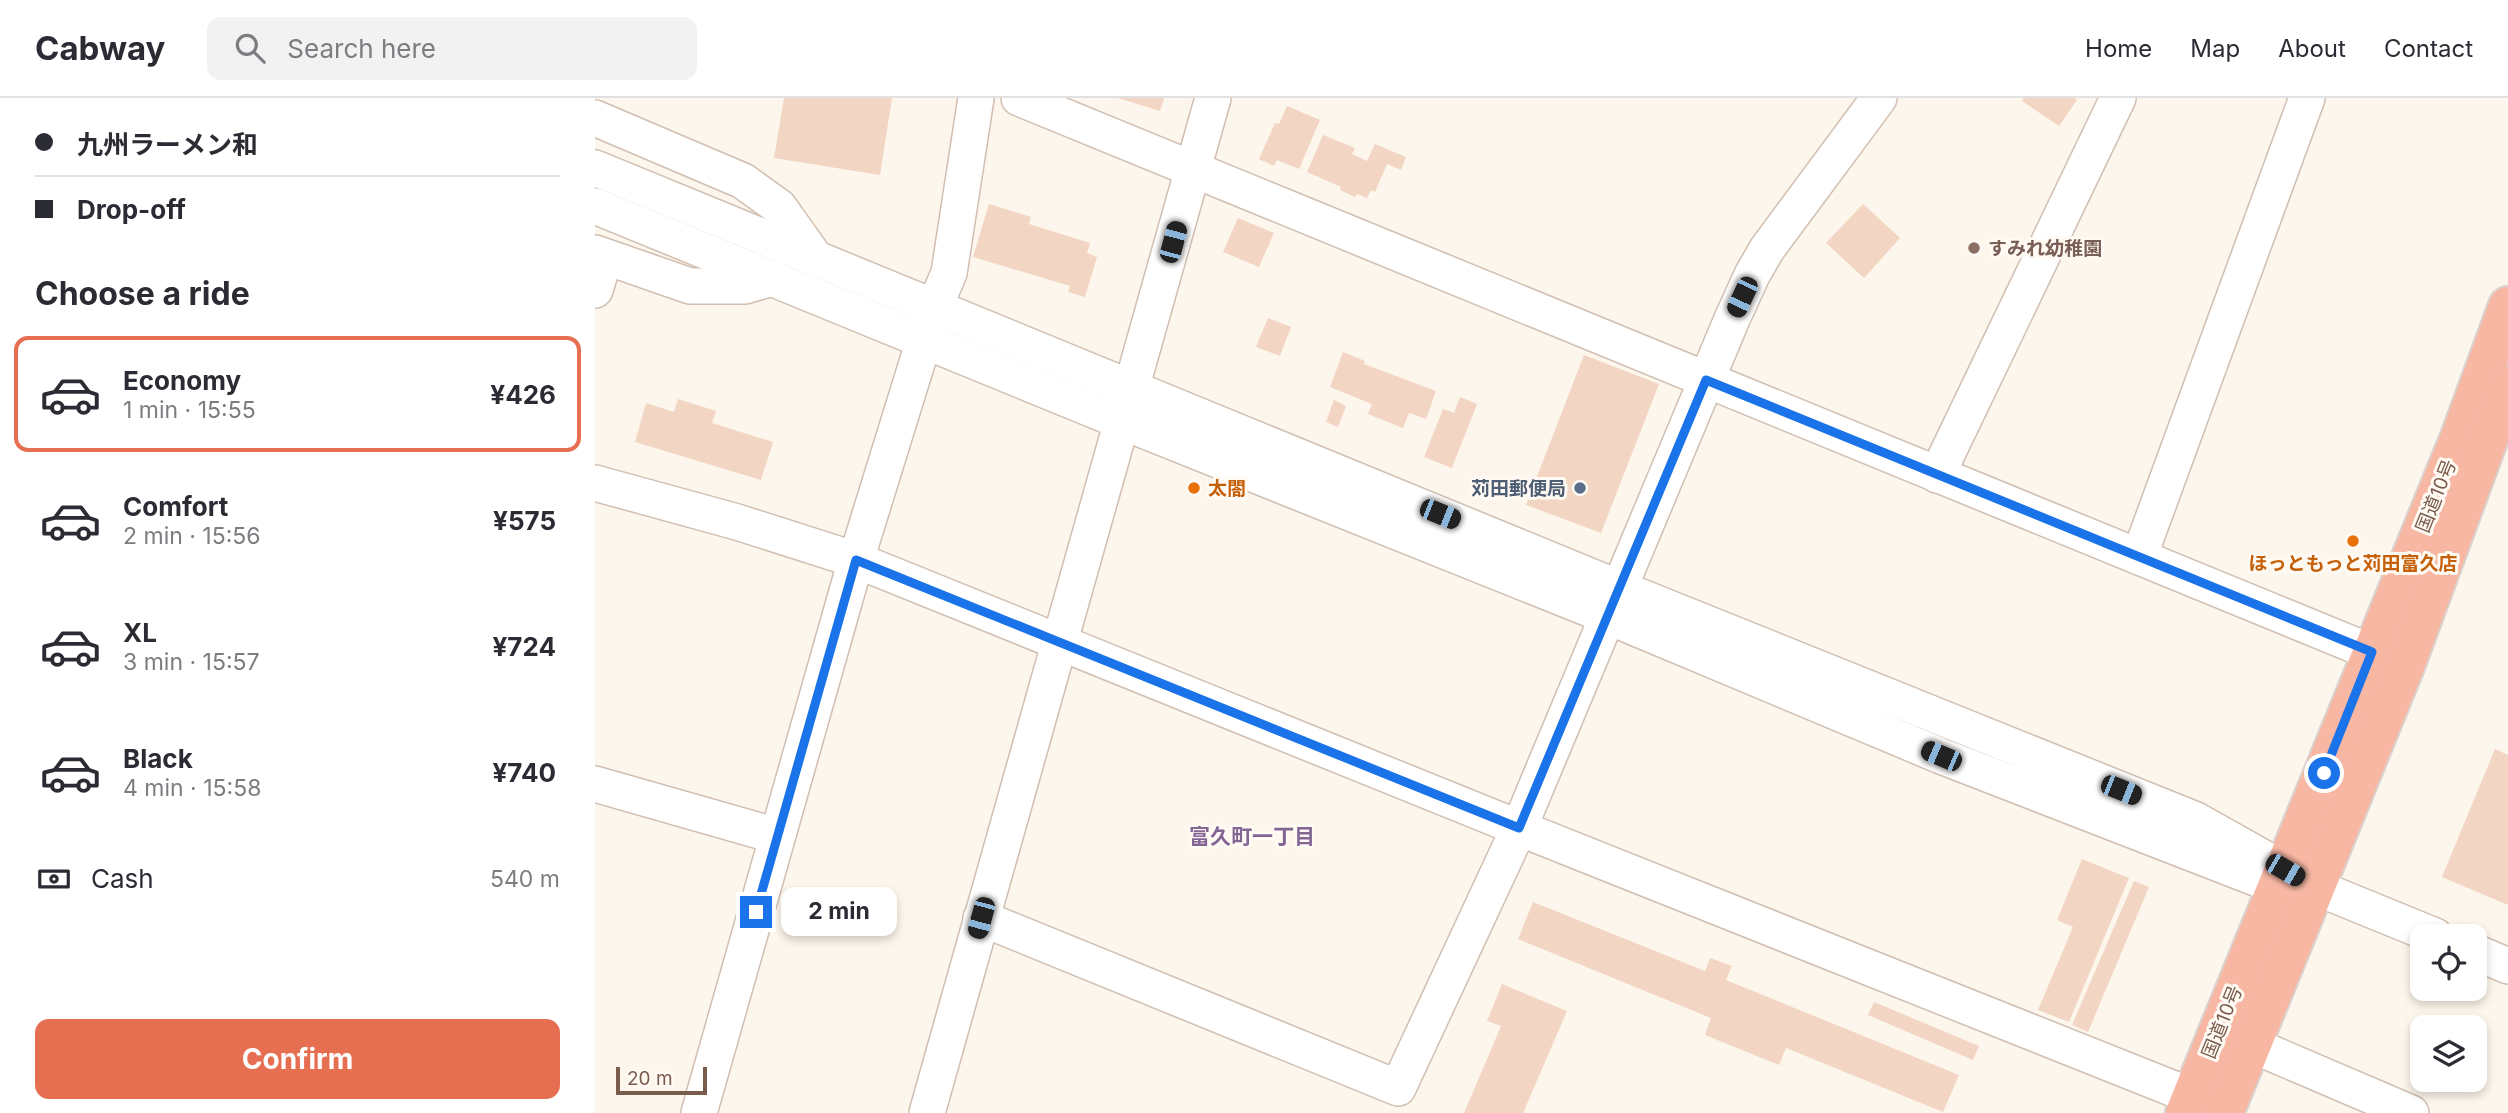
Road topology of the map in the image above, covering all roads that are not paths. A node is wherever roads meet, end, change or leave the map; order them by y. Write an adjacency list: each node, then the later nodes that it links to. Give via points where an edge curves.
1 (976, 98): 16 (street, via 949,273)
2 (1019, 98): 9 (street)
3 (1213, 98): 9 (street)
4 (1879, 98): 17 (street, via 1767,249)
5 (2118, 98): 21 (street)
6 (2307, 98): 23 (street)
7 (595, 118): 12 (street, via 743,181 779,207)
8 (595, 168): 12 (street)
9 (1193, 170): 17 (street); 19 (street)
10 (595, 206): 13 (street)
11 (600, 255): 13 (street, via 690,286 745,286); 14 (street)
12 (817, 260): 16 (street)
13 (772, 278): 16 (street)
14 (595, 290)
15 (2508, 306): 27 (highway, 国道10号)
16 (929, 324): 19 (street); 20 (street); 24 (street)
17 (1706, 380): 21 (street); 25 (street)
18 (2508, 386): 27 (highway, 国道10号)
19 (1133, 387): 20 (street); 25 (street)
20 (1123, 422): 25 (street); 26 (street)
21 (1937, 475): 23 (street)
22 (595, 483): 24 (street)
23 (2139, 557): 27 (street)
24 (856, 560): 26 (street); 30 (street)
25 (1613, 602): 29 (street); 31 (street, via 1941,756)
26 (1061, 643): 29 (street); 32 (street)
27 (2388, 659): 31 (highway, 国道10号)
28 (595, 784): 30 (street)
29 (1519, 828): 32 (street, via 1398,1088); 37 (street)
30 (778, 836): 38 (street)
31 (2293, 881): 33 (street); 36 (highway, 国道10号); 37 (highway, 国道10号)
32 (981, 918): 39 (street)
33 (2410, 926)
34 (2487, 958): 35 (street)
35 (2508, 966)
36 (2252, 1045): 37 (highway, 国道10号); 40 (street)
37 (2207, 1108)
38 (699, 1113)
39 (927, 1113)
40 (2411, 1113)

